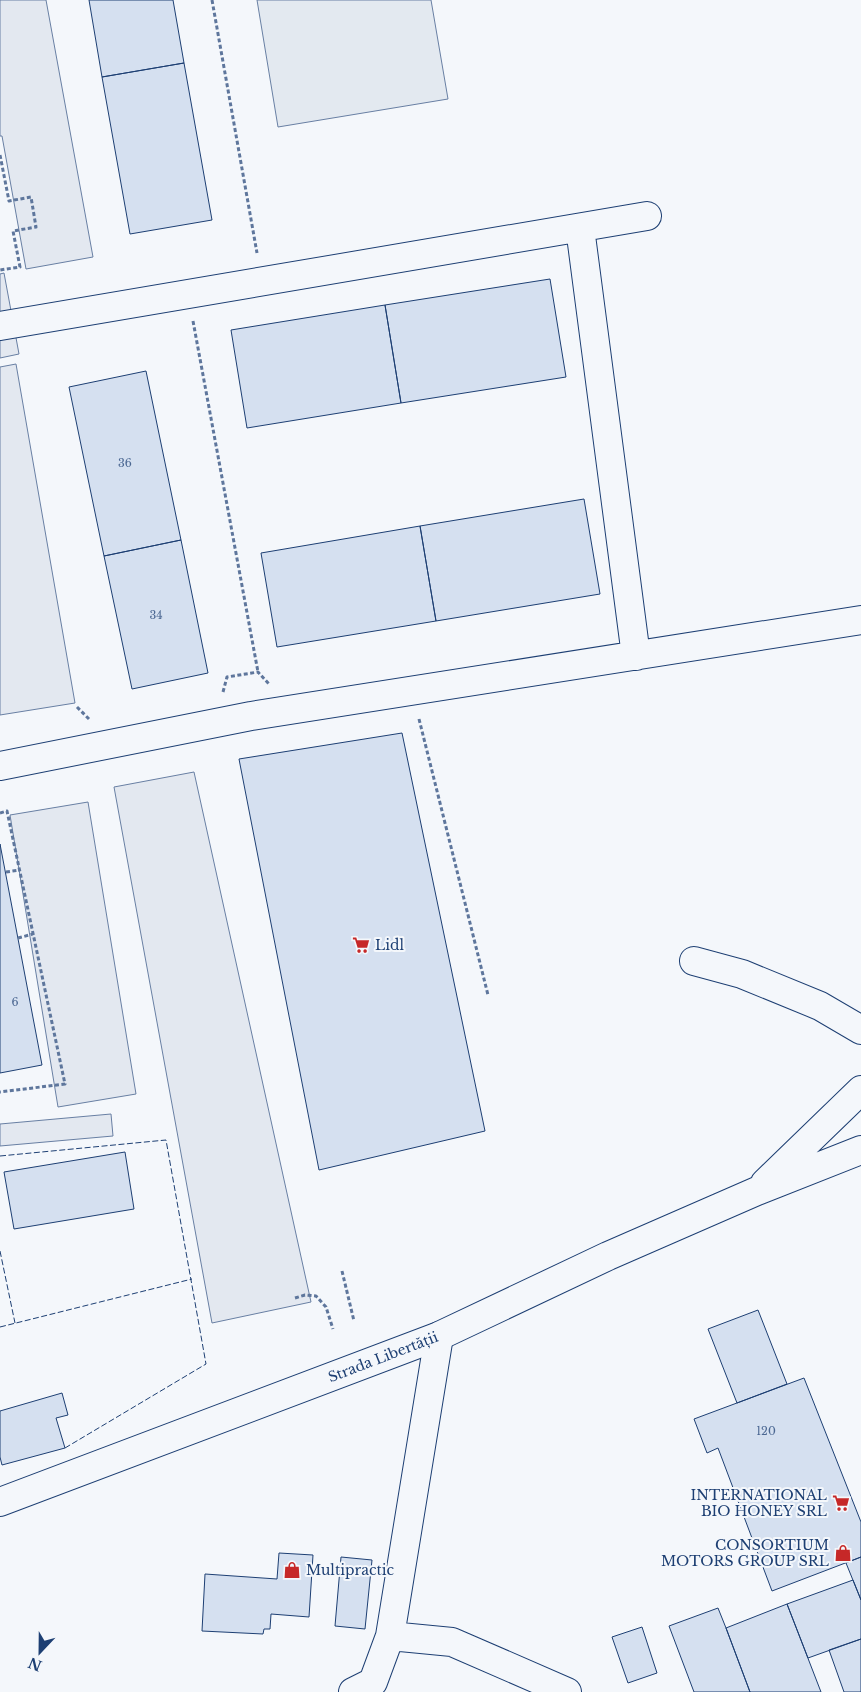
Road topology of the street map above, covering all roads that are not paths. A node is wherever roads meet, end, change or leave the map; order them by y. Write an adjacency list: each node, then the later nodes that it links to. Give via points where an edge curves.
1 (647, 216): 2 (main road)
2 (580, 228): 3 (main road); 5 (main road)
3 (0, 326)
4 (861, 620): 5 (main road)
5 (636, 656): 6 (main road, via 251,716)
6 (0, 766)
7 (694, 961): 8 (main road, via 742,974)
8 (820, 1006): 9 (main road); 10 (main road)
9 (861, 1010)
10 (861, 1030)
11 (861, 1090): 13 (main road, Strada Libertății)
12 (861, 1150): 13 (main road, Strada Libertății)
13 (757, 1192): 14 (main road, Strada Libertății, via 608,1256)
14 (439, 1336): 15 (main road, Strada Libertății); 16 (main road)
15 (0, 1502)
16 (390, 1636): 17 (main road, via 373,1682); 18 (main road, via 452,1642)
17 (353, 1692)
18 (567, 1692)

